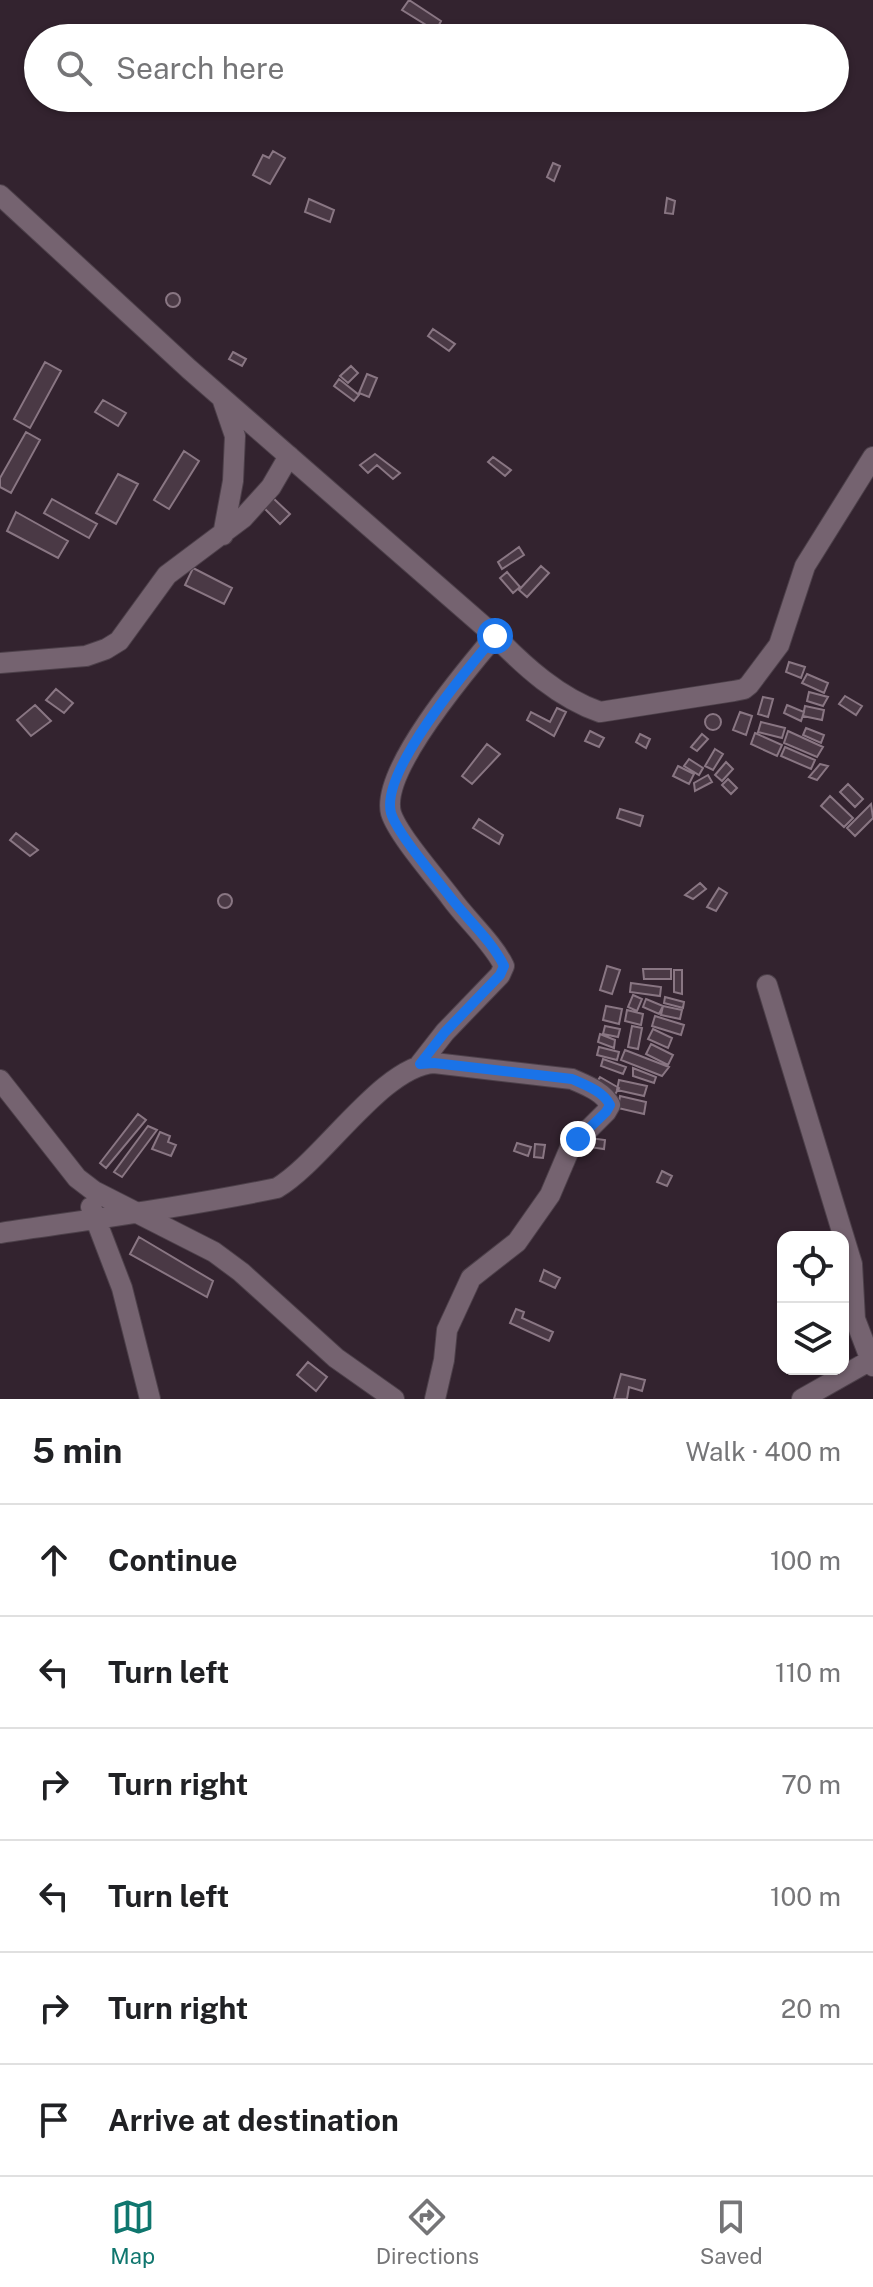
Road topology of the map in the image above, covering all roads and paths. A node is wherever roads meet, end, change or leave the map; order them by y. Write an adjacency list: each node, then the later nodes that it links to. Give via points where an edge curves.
1 (0, 195): 2 (street)
2 (221, 397): 3 (street); 5 (street, via 235,436)
3 (289, 456): 5 (street, via 271,487); 6 (street)
4 (873, 457): 6 (street, via 805,566 779,645 744,689 600,712 525,667)
5 (223, 535): 7 (street, via 167,575 119,641 106,649 86,656)
6 (495, 636): 9 (street, via 433,715 391,793 391,813 404,834 504,966)
7 (0, 663)
8 (767, 985): 15 (street, via 852,1264 855,1319)
9 (420, 1064): 12 (street, via 352,1117 277,1188); 18 (street, via 572,1079 610,1105 570,1148 550,1195 517,1242 471,1278 447,1330)
10 (0, 1080): 11 (street)
11 (77, 1178): 12 (street); 13 (street)
12 (137, 1214): 13 (street); 17 (street, via 214,1252 336,1358)
13 (96, 1217): 14 (street); 16 (street, via 122,1288)
14 (0, 1233)
15 (872, 1363): 19 (street)
16 (150, 1399)
17 (394, 1399)
18 (435, 1399)
19 (802, 1399)

